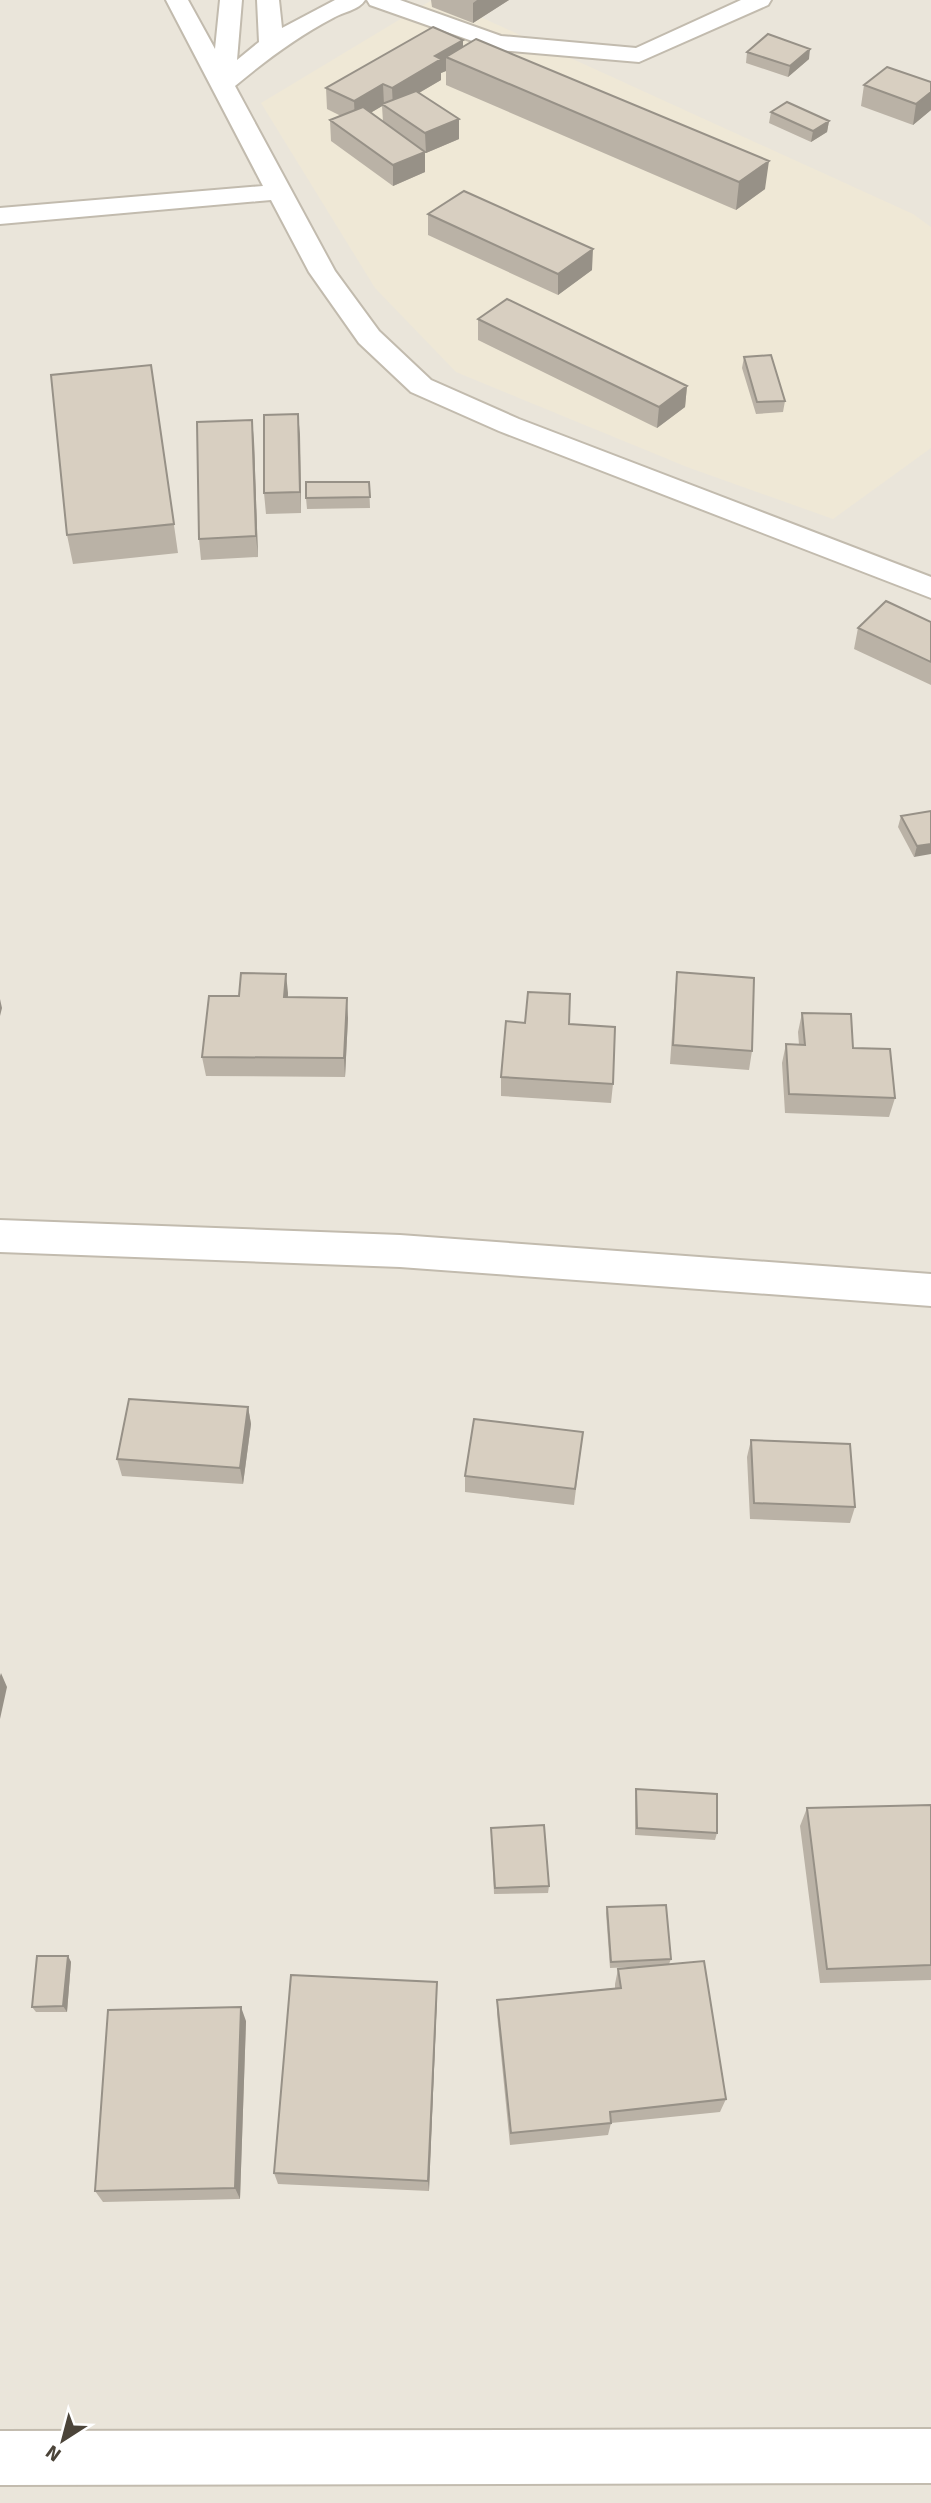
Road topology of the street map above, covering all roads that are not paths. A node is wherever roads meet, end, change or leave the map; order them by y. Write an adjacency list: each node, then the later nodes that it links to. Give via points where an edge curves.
1 (177, 0): 8 (street)
2 (231, 0): 8 (street)
3 (268, 0): 7 (street)
4 (355, 0): 7 (street)
5 (378, 0): 6 (street, via 498,43 639,55)
6 (760, 0)
7 (271, 44): 8 (street)
8 (223, 84): 9 (street)
9 (280, 192): 10 (street); 11 (street, via 322,272 369,337 421,386 522,430)
10 (0, 216)
11 (931, 588)
12 (0, 1236): 13 (street, via 400,1251)
13 (931, 1290)
14 (931, 2456): 15 (street)
15 (0, 2458)

